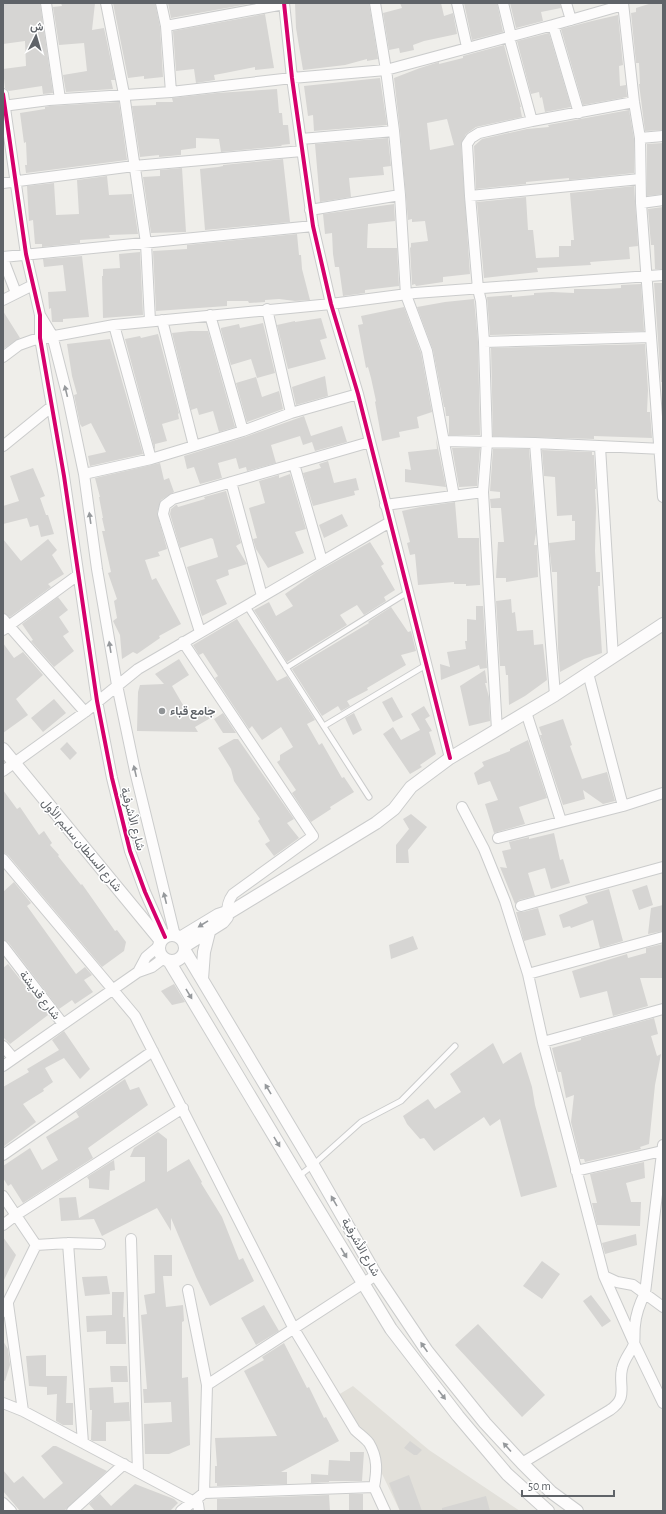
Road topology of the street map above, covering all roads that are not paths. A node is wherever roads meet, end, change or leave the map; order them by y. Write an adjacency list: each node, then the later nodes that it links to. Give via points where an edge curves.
1 (46, 3): 20 (street)
2 (106, 3): 19 (street)
3 (161, 3): 12 (street)
4 (375, 3): 15 (street)
5 (457, 3): 14 (street)
6 (503, 3): 13 (street)
7 (566, 3): 10 (street)
8 (284, 4): 12 (street); 16 (street)
9 (623, 4): 10 (street); 21 (street)
10 (571, 20): 11 (street)
11 (553, 25): 13 (street); 23 (street)
12 (166, 26): 17 (street)
13 (510, 37): 14 (street); 24 (street)
14 (467, 47): 15 (street)
15 (386, 70): 16 (street); 25 (street)
16 (292, 78): 17 (street); 28 (street)
17 (172, 92): 19 (street)
18 (3, 94): 22 (street)
19 (124, 94): 20 (street); 30 (street)
20 (60, 100): 22 (street)
21 (634, 102): 23 (street); 27 (street)
22 (4, 106): 32 (street)
23 (579, 113): 24 (street)
24 (532, 121): 35 (street, via 479,133 471,138 467,144)
25 (394, 130): 28 (street); 34 (street)
26 (663, 136): 27 (street)
27 (640, 138): 31 (street)
28 (301, 139): 29 (street)
29 (302, 151): 30 (street); 38 (street)
30 (134, 166): 32 (street); 40 (street)
31 (640, 180): 35 (street); 37 (street)
32 (16, 182): 33 (street); 41 (street)
33 (3, 183)
34 (400, 195): 38 (street); 48 (street)
35 (470, 196): 46 (street)
36 (663, 200): 37 (street)
37 (641, 203): 44 (street)
38 (310, 210): 39 (street)
39 (313, 226): 40 (street); 50 (street)
40 (146, 243): 41 (street); 54 (street)
41 (26, 254): 42 (street); 45 (street)
42 (3, 258): 47 (street)
43 (663, 275): 44 (street)
44 (646, 276): 46 (street); 58 (street)
45 (33, 285): 47 (street); 53 (street)
46 (478, 289): 48 (street); 60 (street)
47 (16, 293): 49 (street)
48 (406, 295): 50 (street); 66 (street, via 426,351)
49 (3, 300)
50 (331, 304): 51 (street); 62 (street)
51 (267, 309): 52 (street); 64 (street)
52 (210, 314): 55 (street); 65 (street)
53 (40, 315): 57 (street, شارع الأشرفية); 59 (street, شارع الأشرفية)
54 (150, 320): 55 (street); 56 (street)
55 (162, 320): 71 (street)
56 (114, 325): 57 (street); 74 (street)
57 (52, 335): 59 (street); 76 (street, شارع الأشرفية, one-way to 57)
58 (650, 337): 60 (street); 73 (street)
59 (40, 338): 61 (street, via 19,345); 63 (street, شارع الأشرفية)
60 (484, 342): 68 (street)
61 (3, 358)
62 (358, 394): 64 (street); 67 (street)
63 (51, 407): 70 (street); 84 (street, شارع الأشرفية)
64 (291, 413): 65 (street)
65 (243, 431): 71 (street)
66 (444, 441): 68 (street); 79 (street)
67 (370, 442): 75 (street); 81 (street)
68 (487, 442): 69 (street); 78 (street)
69 (535, 443): 72 (street); 97 (street)
70 (3, 446)
71 (194, 446): 74 (street)
72 (600, 446): 73 (street); 92 (street)
73 (661, 449): 80 (street)
74 (151, 459): 76 (street)
75 (294, 464): 77 (street); 83 (street)
76 (84, 474): 96 (street, شارع الأشرفية, one-way to 76)
77 (230, 482): 86 (street); 90 (street, via 173,499 165,505 163,514)
78 (483, 492): 79 (street); 102 (street)
79 (454, 496): 81 (street)
80 (663, 497)
81 (385, 504): 82 (street)
82 (390, 522): 83 (street); 85 (street)
83 (322, 561): 86 (street)
84 (78, 575): 89 (street); 98 (street, شارع الأشرفية)
85 (408, 592): 93 (street); 94 (lane)
86 (262, 596): 87 (street)
87 (246, 606): 90 (street); 94 (lane)
88 (663, 624): 92 (street)
89 (5, 625): 99 (street)
90 (200, 632): 91 (street)
91 (183, 642): 96 (street); 116 (street, via 313,836 233,894 227,905)
92 (613, 657): 95 (street)
93 (427, 664): 101 (lane); 104 (street)
94 (286, 668): 101 (lane)
95 (588, 673): 97 (street); 109 (street)
96 (116, 685): 98 (street); 119 (street, شارع الأشرفية, one-way to 96)
97 (555, 695): 100 (street)
98 (97, 701): 99 (street); 119 (street, شارع الأشرفية, via 130,851 145,892)
99 (85, 712): 105 (street)
100 (526, 712): 102 (street); 111 (street)
101 (324, 726): 108 (lane)
102 (497, 730): 104 (street)
103 (3, 749): 105 (street, شارع السلطان سليم الأول)
104 (450, 758): 116 (street, via 411,787 385,817)
105 (14, 762): 106 (street); 119 (street, شارع السلطان سليم الأول)
106 (3, 771)
107 (663, 793): 109 (street)
108 (369, 797)
109 (623, 806): 111 (street)
110 (462, 807): 123 (street, via 484,849 505,901)
111 (561, 821): 112 (street)
112 (498, 838)
113 (3, 859): 125 (street)
114 (663, 867): 115 (street)
115 (520, 906)
116 (227, 914): 117 (street, via 226,920); 119 (street, one-way to 119, via 218,915)
117 (209, 932): 119 (street); 124 (street, via 203,956)
118 (663, 937): 123 (street)
119 (173, 942): 121 (street, شارع الأشرفية, via 161,955); 121 (street, via 179,959); 122 (street, via 146,957); 124 (street, شارع الأشرفية)
120 (3, 946): 127 (street, شارع قديشة)
121 (167, 960): 122 (street); 141 (street, شارع الأشرفية, one-way to 141)
122 (138, 972): 125 (street)
123 (528, 974): 128 (street)
124 (202, 980): 138 (street, شارع الأشرفية, one-way to 124)
125 (112, 990): 127 (street); 131 (street, via 135,1016)
126 (663, 1009): 128 (street)
127 (63, 1024): 132 (street)
128 (543, 1042): 140 (street)
129 (3, 1046): 132 (street)
130 (455, 1046): 138 (lane, via 401,1101 361,1122)
131 (153, 1051): 134 (street); 137 (street)
132 (13, 1058): 133 (street)
133 (3, 1066)
134 (182, 1108): 143 (street); 156 (street)
135 (663, 1145): 136 (street)
136 (662, 1151): 139 (street); 140 (street)
137 (3, 1155)
138 (313, 1165): 141 (lane); 149 (street, شارع الأشرفية, one-way to 138)
139 (662, 1165): 153 (street)
140 (576, 1172): 150 (street)
141 (298, 1176): 151 (street, شارع الأشرفية, one-way to 151)
142 (3, 1196): 143 (street)
143 (16, 1215): 144 (street); 148 (street)
144 (3, 1225)
145 (131, 1239): 165 (street)
146 (68, 1243): 147 (street); 148 (street); 162 (street)
147 (100, 1244)
148 (36, 1245): 155 (street)
149 (376, 1275): 151 (street); 164 (street, شارع الأشرفية, one-way to 149, via 427,1351)
150 (604, 1276): 153 (street, via 633,1285); 157 (street)
151 (363, 1284): 156 (street); 171 (street, شارع الأشرفية, one-way to 171, via 391,1329 458,1416 507,1474)
152 (188, 1290): 158 (street)
153 (645, 1293): 154 (street); 157 (street, via 636,1316)
154 (663, 1307)
155 (6, 1308): 161 (street)
156 (294, 1329): 158 (street); 166 (street, via 355,1430 368,1443 377,1468)
157 (634, 1343): 160 (street); 164 (street, via 624,1362 623,1389 616,1406)
158 (206, 1385): 168 (street)
159 (3, 1403): 161 (street)
160 (663, 1403)
161 (23, 1411): 162 (street)
162 (83, 1443): 163 (street)
163 (124, 1464): 165 (street); 173 (street)
164 (522, 1464): 167 (street, شارع الأشرفية)
165 (138, 1472): 169 (street)
166 (374, 1487): 168 (street); 176 (street)
167 (551, 1492): 171 (street); 177 (street, شارع الأشرفية)
168 (204, 1493): 169 (street)
169 (193, 1500): 174 (street); 175 (street, via 198,1504)
170 (3, 1503): 172 (street)
171 (546, 1510)
172 (11, 1511)
173 (72, 1511)
174 (181, 1511)
175 (200, 1511)
176 (385, 1511)
177 (578, 1511)

